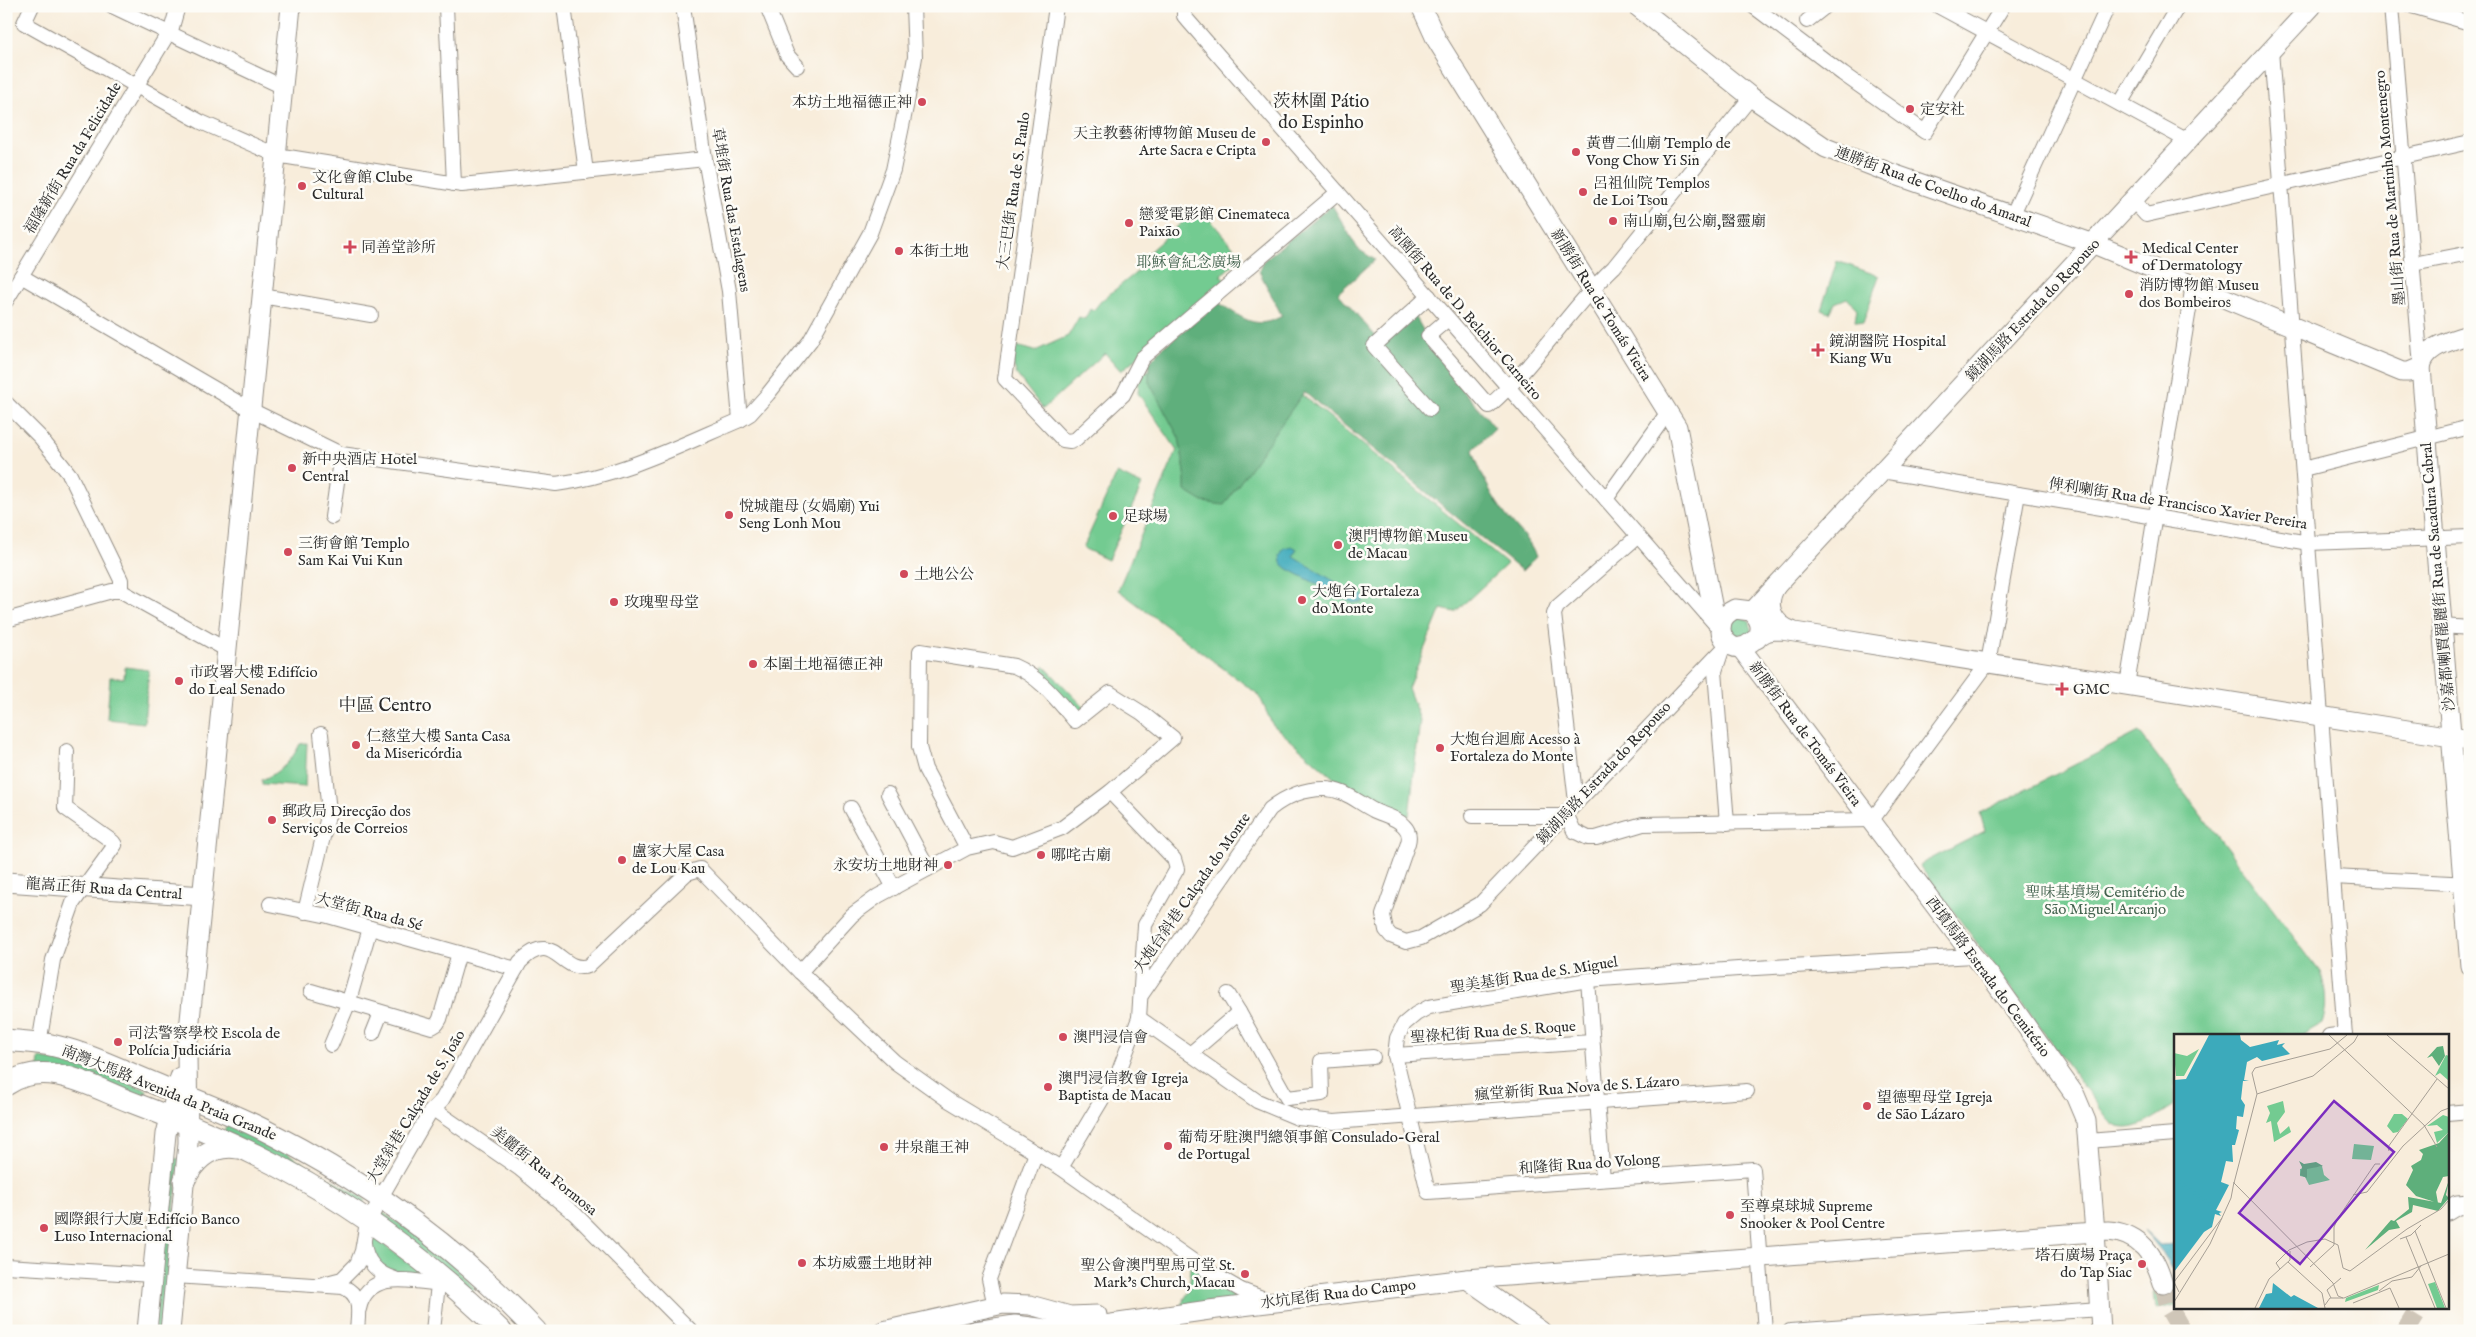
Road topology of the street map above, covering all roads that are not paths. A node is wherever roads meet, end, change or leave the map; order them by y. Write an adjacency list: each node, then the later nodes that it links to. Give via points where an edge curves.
1 (32, 6): 30 (street, via 24,23)
2 (112, 6): 26 (street)
3 (178, 6): 26 (street, 福隆新街 Rua da Felicidade)
4 (291, 6): 31 (street)
5 (446, 6): 40 (street)
6 (564, 6): 39 (street)
7 (683, 6): 38 (street, 草堆街 Rua das Estalagens)
8 (768, 6): 28 (street, via 787,55)
9 (913, 6): 64 (street, via 915,57 907,102 893,170 870,233 810,341 768,394)
10 (1056, 6): 42 (street, 大三巴街 Rua de S. Paulo, via 1005,379 1063,440 1076,438 1123,395 1142,358)
11 (1421, 6): 50 (street, 新勝街 Rua de Tomás Vieira, via 1440,45)
12 (1638, 6): 32 (street, 連勝街 Rua de Coelho do Amaral)
13 (1753, 6): 25 (street, via 1925,132)
14 (1826, 6): 23 (street)
15 (1938, 6): 25 (street)
16 (2003, 6): 25 (street)
17 (2108, 6): 29 (street)
18 (2178, 6): 33 (street)
19 (2312, 6): 27 (street, 鏡湖馬路 Estrada do Repouso)
20 (2391, 6): 37 (street, 墨山街 Rua de Martinho Montenegro)
21 (2412, 6): 24 (street)
22 (1184, 11): 42 (street, 高園街 Rua de D. Belchior Carneiro)
23 (1807, 21)
24 (2470, 22)
25 (1987, 32): 29 (street)
26 (168, 33): 30 (street, 福隆新街 Rua da Felicidade); 31 (street)
27 (2272, 50): 34 (street, 鏡湖馬路 Estrada do Repouso); 41 (street)
28 (796, 66)
29 (2074, 80): 33 (street); 44 (street)
30 (137, 85): 36 (street, via 201,122); 48 (street, 福隆新街 Rua da Felicidade)
31 (283, 87): 36 (street)
32 (1751, 97): 44 (street, 連勝街 Rua de Coelho do Amaral, via 1826,148); 50 (street, via 1614,267)
33 (2120, 104): 34 (street)
34 (2188, 141): 43 (street, 鏡湖馬路 Estrada do Repouso)
35 (2470, 142): 37 (street)
36 (276, 155): 40 (street); 51 (street)
37 (2404, 157): 41 (street); 47 (street, 墨山街 Rua de Martinho Montenegro)
38 (705, 159): 39 (street); 64 (street, 草堆街 Rua das Estalagens, via 729,291)
39 (586, 172): 40 (street)
40 (454, 184)
41 (2282, 184): 43 (street, via 2146,215 2137,205); 56 (street)
42 (1338, 192): 52 (street, 高園街 Rua de D. Belchior Carneiro)
43 (2138, 196): 45 (street, 鏡湖馬路 Estrada do Repouso)
44 (2012, 216): 45 (street, 連勝街 Rua de Coelho do Amaral)
45 (2094, 244): 49 (street, 連勝街 Rua de Coelho do Amaral); 69 (street, 鏡湖馬路 Estrada do Repouso)
46 (2470, 253): 47 (street)
47 (2412, 264): 58 (street, 墨山街 Rua de Martinho Montenegro)
48 (21, 276): 53 (street, 福隆新街 Rua da Felicidade); 62 (street)
49 (2193, 285): 56 (street, 連勝街 Rua de Coelho do Amaral); 73 (street)
50 (1591, 288): 59 (street); 63 (street, 新勝街 Rua de Tomás Vieira)
51 (262, 296): 54 (street); 62 (street)
52 (1429, 296): 55 (street, 高園街 Rua de D. Belchior Carneiro); 61 (street, via 1374,346)
53 (6, 301)
54 (371, 315)
55 (1448, 318): 59 (street, 高園街 Rua de D. Belchior Carneiro); 59 (street, via 1428,336 1489,406)
56 (2293, 327): 58 (street, 連勝街 Rua de Coelho do Amaral, via 2402,372); 68 (street)
57 (2470, 334): 58 (street, via 2431,350 2422,360)
58 (2421, 367): 66 (street, 沙嘉都喇賈罷麗街 Rua de Sacadura Cabral)
59 (1510, 389): 71 (street, 高園街 Rua de D. Belchior Carneiro)
60 (6, 403): 79 (street, via 70,475 121,580)
61 (1430, 409)
62 (251, 410): 67 (street); 87 (street)
63 (1668, 412): 71 (street); 85 (street, 新勝街 Rua de Tomás Vieira, via 1678,432 1713,609)
64 (740, 420): 67 (street, via 632,464 584,480 556,484)
65 (2470, 427): 66 (street)
66 (2427, 437): 68 (street); 76 (street, 沙嘉都喇賈罷麗街 Rua de Sacadura Cabral)
67 (341, 454): 72 (street)
68 (2303, 469): 77 (street)
69 (1882, 472): 70 (street, 俾利喇街 Rua de Francisco Xavier Pereira); 78 (street, 鏡湖馬路 Estrada do Repouso)
70 (2018, 494): 73 (street, 俾利喇街 Rua de Francisco Xavier Pereira); 88 (street)
71 (1606, 499): 74 (street, 高園街 Rua de D. Belchior Carneiro)
72 (332, 517)
73 (2155, 517): 77 (street, 俾利喇街 Rua de Francisco Xavier Pereira); 89 (street)
74 (1638, 536): 85 (street, 高園街 Rua de D. Belchior Carneiro); 99 (street, via 1557,607 1554,614)
75 (2470, 537): 76 (street, 俾利喇街 Rua de Francisco Xavier Pereira)
76 (2435, 538): 77 (street, 俾利喇街 Rua de Francisco Xavier Pereira); 82 (street, 沙嘉都喇賈罷麗街 Rua de Sacadura Cabral)
77 (2309, 543): 90 (street)
78 (1776, 585): 80 (street, 鏡湖馬路 Estrada do Repouso); 84 (street, via 1770,598 1771,612 1779,624)
79 (121, 591): 81 (street); 87 (street)
80 (1752, 612): 85 (street, via 1742,608 1725,616); 86 (street, via 1760,626)
81 (6, 620)
82 (2442, 626): 83 (street); 92 (street, 沙嘉都喇賈罷麗街 Rua de Sacadura Cabral)
83 (2470, 628)
84 (1792, 631): 86 (street, via 1772,630); 88 (street)
85 (1728, 639): 86 (street, via 1750,645); 99 (street, 鏡湖馬路 Estrada do Repouso); 101 (street, 新勝街 Rua de Tomás Vieira); 102 (street, via 1715,672)
86 (1757, 639)
87 (227, 650): 110 (street)
88 (1988, 663): 89 (street); 101 (street)
89 (2127, 685): 90 (street)
90 (2321, 716): 92 (street); 105 (street)
91 (321, 734): 112 (street, via 329,812)
92 (2451, 737): 93 (street); 107 (street, 沙嘉都喇賈罷麗街 Rua de Sacadura Cabral)
93 (2470, 740)
94 (67, 751): 108 (street, via 66,808 115,846)
95 (1335, 790): 99 (street, 鏡湖馬路 Estrada do Repouso, via 1396,820 1410,836 1383,915 1386,930 1398,940 1414,941 1480,904); 121 (street, 大炮台斜巷 Calçada do Monte, via 1295,794 1270,809)
96 (1110, 792): 103 (street, via 1073,821 1020,845 1012,847 994,842); 103 (street, via 1173,738 1110,693 1075,720 1038,680 1014,666 920,650 919,747 925,769); 121 (street, via 1174,859 1176,865 1176,873 1145,926)
97 (888, 794): 104 (street)
98 (851, 808): 109 (street)
99 (1569, 810): 100 (street); 102 (street, via 1568,818 1574,831 1588,838 1643,824)
100 (1472, 816)
101 (1870, 820): 102 (street); 115 (street, 西墳馬路 Estrada do Cemitério)
102 (1727, 823)
103 (967, 848): 104 (street)
104 (928, 869): 109 (street)
105 (2333, 877): 107 (street); 128 (street)
106 (6, 882): 108 (street, 龍嵩正街 Rua da Central)
107 (2466, 884): 116 (street, 沙嘉都喇賈罷麗街 Rua de Sacadura Cabral)
108 (85, 888): 110 (street, 龍嵩正街 Rua da Central); 131 (street, via 74,903 53,960)
109 (894, 888): 118 (street, via 852,915)
110 (203, 896): 138 (street)
111 (270, 904): 112 (street, 大堂街 Rua da Sé)
112 (305, 912): 113 (street, 大堂街 Rua da Sé)
113 (370, 928): 114 (street, 大堂街 Rua da Sé); 123 (street)
114 (459, 953): 117 (street, 大堂街 Rua da Sé); 125 (street, via 437,1024 429,1026)
115 (1973, 956): 119 (street, 聖美基街 Rua de S. Miguel); 146 (street, 西墳馬路 Estrada do Cemitério, via 2075,1095 2086,1121)
116 (2470, 966)
117 (516, 969): 118 (street, 大堂斜巷 Calçada de S. João, via 528,954 541,948 549,949 580,967 592,963 687,873 700,869); 140 (street, 大堂斜巷 Calçada de S. João, via 442,1100)
118 (800, 972): 148 (street, via 895,1062 948,1100)
119 (1588, 980): 130 (street); 134 (street, 聖美基街 Rua de S. Miguel, via 1422,1010 1400,1031)
120 (311, 991): 123 (street)
121 (1142, 994): 126 (street, 大炮台斜巷 Calçada do Monte)
122 (1228, 994): 124 (street)
123 (348, 1004): 125 (street); 132 (street)
124 (1239, 1012): 133 (street); 135 (street, via 1287,1098 1322,1094 1321,1061)
125 (382, 1013): 127 (street)
126 (1139, 1018): 133 (street, 瘋堂新街 Rua Nova de S. Lázaro); 149 (street, 大炮台斜巷 Calçada do Monte, via 1119,1071)
127 (373, 1033)
128 (2345, 1034)
129 (6, 1040): 131 (main road, 南灣大馬路 Avenida da Praia Grande)
130 (1592, 1042): 134 (street, 聖祿杞街 Rua de S. Roque); 139 (street)
131 (38, 1044): 138 (main road, 南灣大馬路 Avenida da Praia Grande, via 61,1048)
132 (331, 1045)
133 (1190, 1054): 143 (street, 瘋堂新街 Rua Nova de S. Lázaro, via 1257,1101 1298,1118 1334,1122)
134 (1395, 1055): 143 (street)
135 (1373, 1057)
136 (6, 1085): 144 (main road, 南灣大馬路 Avenida da Praia Grande, via 30,1074 57,1074)
137 (1747, 1092): 139 (street, 瘋堂新街 Rua Nova de S. Lázaro)
138 (182, 1095): 144 (street); 152 (main road, 南灣大馬路 Avenida da Praia Grande, via 268,1132 313,1156)
139 (1597, 1102): 143 (street, 瘋堂新街 Rua Nova de S. Lázaro); 150 (street)
140 (433, 1109): 152 (street, 大堂斜巷 Calçada de S. João); 184 (street, 美麗街 Rua Formosa, via 520,1169 576,1214)
141 (2470, 1111): 142 (street)
142 (2448, 1113)
143 (1410, 1116): 150 (street, 和隆街 Rua do Volong, via 1428,1192)
144 (179, 1121): 147 (main road, 南灣大馬路 Avenida da Praia Grande); 151 (street); 161 (street, via 165,1139)
145 (2174, 1134): 146 (street)
146 (2088, 1141): 156 (street, 西墳馬路 Estrada do Cemitério)
147 (243, 1149): 151 (main road, via 228,1147 204,1155 190,1168); 155 (main road, 南灣大馬路 Avenida da Praia Grande, via 300,1179)
148 (1036, 1153): 149 (street); 172 (street, via 989,1279 993,1297)
149 (1061, 1168): 170 (street, via 1203,1268 1241,1290)
150 (1603, 1179): 158 (street, 和隆街 Rua do Volong, via 1753,1168)
151 (184, 1181): 163 (street)
152 (380, 1199): 155 (street, 大堂斜巷 Calçada de S. João); 169 (main road, 南灣大馬路 Avenida da Praia Grande, via 441,1243)
153 (2470, 1204): 154 (street)
154 (2448, 1210)
155 (366, 1231): 165 (street, via 367,1256 373,1266 383,1275); 166 (main road, 南灣大馬路 Avenida da Praia Grande, via 425,1263); 168 (street, 大堂斜巷 Calçada de S. João, via 360,1258 348,1275 333,1283)
156 (2096, 1232): 157 (street, 水坑尾街 Rua do Campo, via 2124,1234); 158 (street, 水坑尾街 Rua do Campo); 159 (street, 西墳馬路 Estrada do Cemitério)
157 (2142, 1244): 159 (street, via 2129,1239 2116,1240 2104,1248); 167 (street, via 2155,1261)
158 (1759, 1257): 162 (street, 水坑尾街 Rua do Campo); 188 (street)
159 (2097, 1265): 175 (street, 西墳馬路 Estrada do Cemitério)
160 (6, 1266): 161 (street)
161 (152, 1275): 178 (street)
162 (1512, 1275): 164 (street, 水坑尾街 Rua do Campo); 173 (street, via 1503,1279 1498,1288)
163 (175, 1276): 168 (street); 179 (street)
164 (1467, 1279): 170 (street, 水坑尾街 Rua do Campo); 173 (street)
165 (397, 1280): 166 (street); 174 (street, via 386,1280 373,1286 364,1294)
166 (444, 1284): 171 (main road, 南灣大馬路 Avenida da Praia Grande); 181 (street)
167 (2163, 1284)
168 (319, 1285): 174 (street, via 341,1286 352,1292)
169 (490, 1285): 171 (main road); 183 (main road, 南灣大馬路 Avenida da Praia Grande)
170 (1274, 1302): 176 (street, 水坑尾街 Rua do Campo)
171 (473, 1304): 182 (main road, 南灣大馬路 Avenida da Praia Grande)
172 (1000, 1304): 176 (street, 水坑尾街 Rua do Campo, via 1030,1305 1070,1316); 185 (street, 水坑尾街 Rua do Campo)
173 (1502, 1304): 187 (street)
174 (359, 1309): 180 (street)
175 (2100, 1309): 189 (street); 190 (street, 西墳馬路 Estrada do Cemitério)
176 (1209, 1310): 177 (street, 水坑尾街 Rua do Campo, via 1063,1331)
177 (1029, 1328): 186 (street, 水坑尾街 Rua do Campo, via 1006,1325)
178 (147, 1331)
179 (170, 1331)
180 (357, 1331)
181 (433, 1331)
182 (501, 1331)
183 (536, 1331)
184 (691, 1331)
185 (883, 1331)
186 (975, 1331)
187 (1541, 1331)
188 (1765, 1331)
189 (1790, 1331)
190 (2101, 1331)

